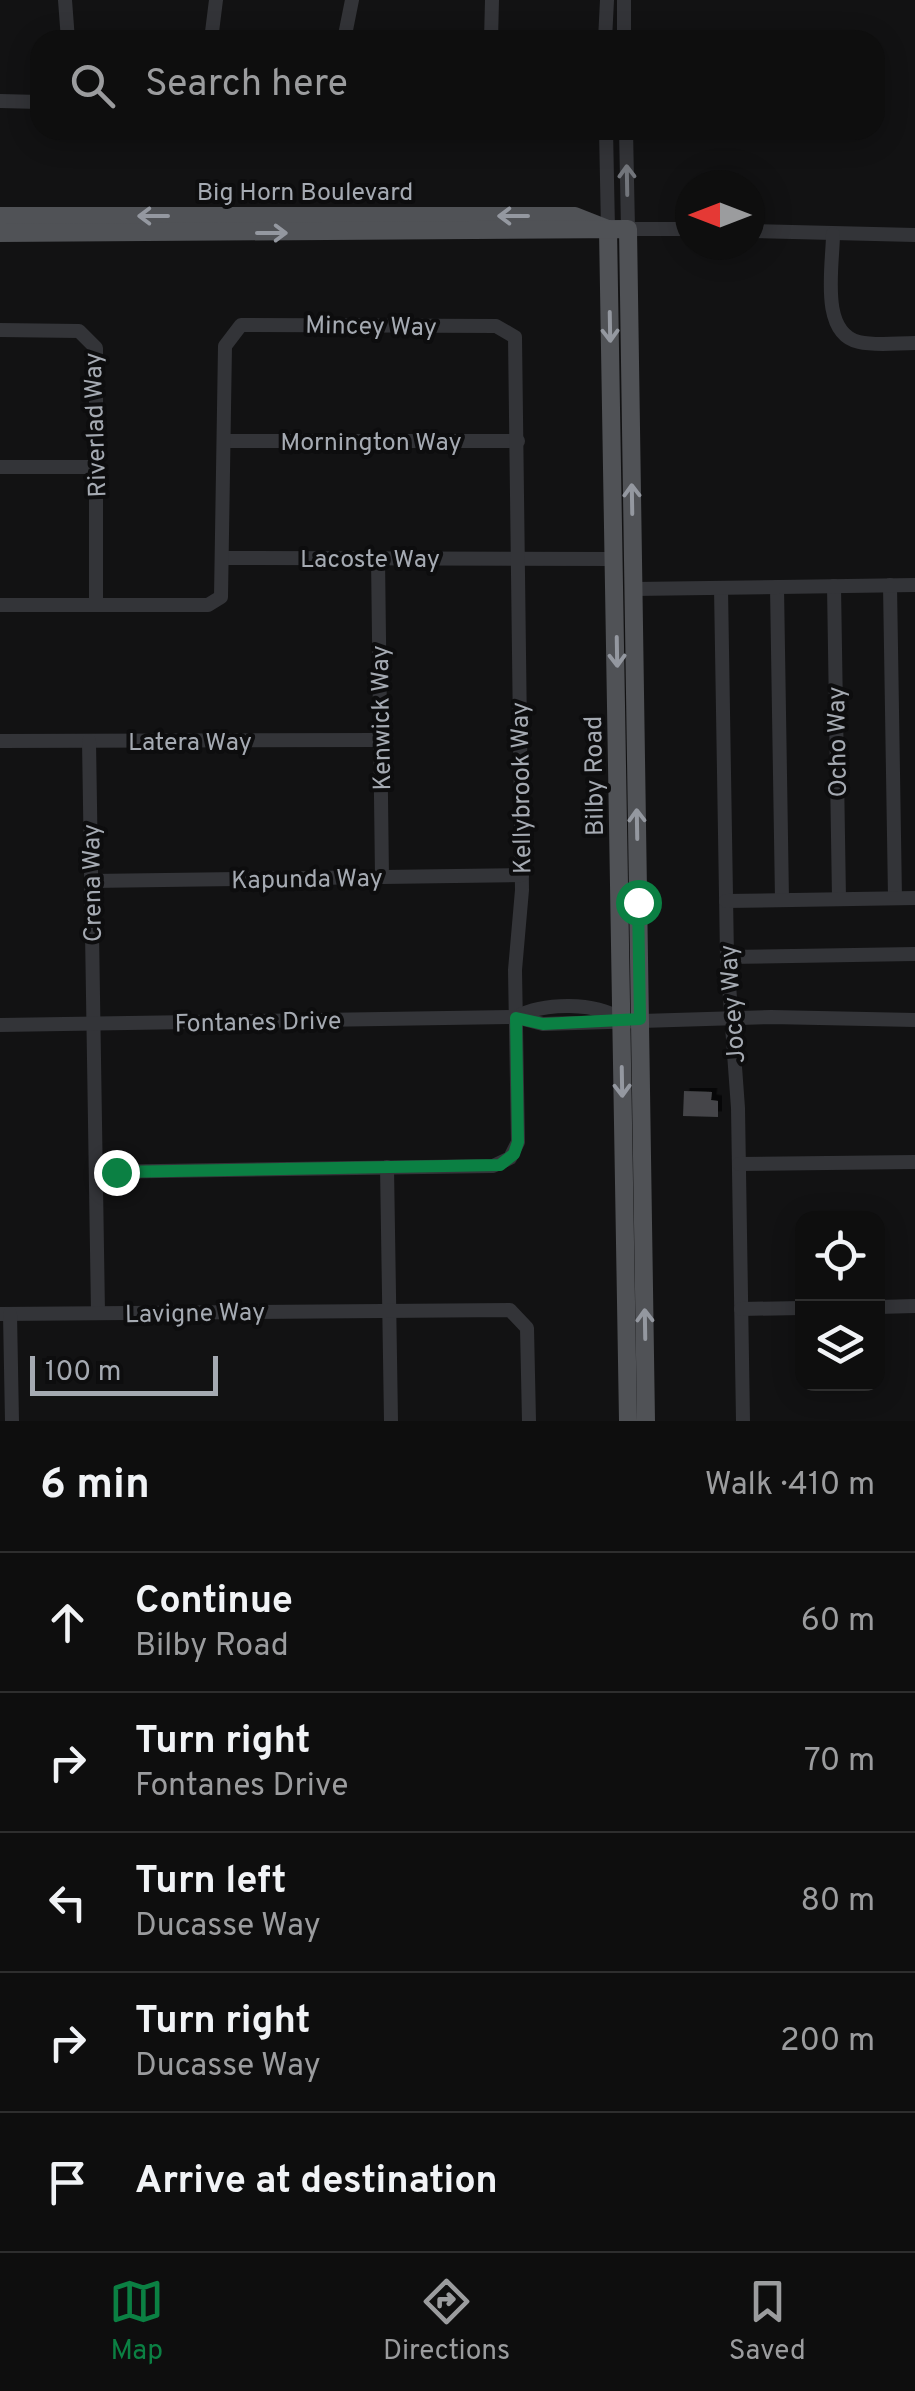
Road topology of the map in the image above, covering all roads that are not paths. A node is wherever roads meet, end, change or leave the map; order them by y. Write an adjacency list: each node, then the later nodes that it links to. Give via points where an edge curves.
1 (65, 0): 7 (street)
2 (216, 0): 8 (street)
3 (352, 0): 9 (street)
4 (492, 0): 10 (street)
5 (607, 0): 11 (street)
6 (624, 0): 12 (street)
7 (67, 30)
8 (212, 30)
9 (346, 30)
10 (491, 30)
11 (606, 30)
12 (624, 30)
13 (0, 102): 14 (street)
14 (30, 102)
15 (606, 140): 18 (street, Bilby Road)
16 (626, 140): 19 (street, Bilby Road, one-way to 16)
17 (0, 216): 18 (main road, Big Horn Boulevard, one-way to 17, via 575,216)
18 (608, 229): 19 (main road, Big Horn Boulevard); 22 (main road, Big Horn Boulevard, one-way to 18); 34 (main road, Bilby Road, one-way to 34)
19 (628, 229): 20 (street); 40 (main road, Bilby Road, one-way to 19)
20 (675, 229)
21 (765, 231): 23 (street)
22 (0, 232)
23 (833, 234): 24 (street); 26 (street, via 834,319 841,334 857,342)
24 (915, 235)
25 (0, 330): 30 (street, Riverlad Way, via 73,330 94,342)
26 (915, 344)
27 (518, 440): 28 (street, Mornington Way); 28 (street, Mincey Way, via 518,346 508,329 252,324 236,328 225,346); 33 (street, Mincey Way)
28 (224, 441): 31 (street, Mincey Way)
29 (0, 467): 30 (street)
30 (97, 467): 42 (street, Riverlad Way)
31 (224, 558): 32 (street, Lacoste Way); 42 (street, Mincey Way, via 224,591 212,604)
32 (378, 558): 33 (street, Lacoste Way); 43 (street, Kenwick Way)
33 (515, 558): 34 (street, Lacoste Way); 46 (street, Kellybrook Way)
34 (615, 559): 58 (main road, Bilby Road, one-way to 58)
35 (915, 584): 36 (street)
36 (890, 585): 37 (street); 49 (street)
37 (834, 586): 38 (street); 51 (street, Ocho Way)
38 (778, 587): 39 (street); 52 (street)
39 (721, 588): 40 (street); 53 (street, Jocey Way)
40 (634, 589): 58 (main road, Bilby Road, one-way to 40)
41 (0, 605): 42 (street, Mincey Way)
42 (96, 605)
43 (380, 740): 44 (street, Latera Way); 47 (street, Kenwick Way)
44 (89, 741): 45 (street, Latera Way); 48 (street, Crena Way)
45 (0, 742)
46 (522, 875): 47 (street, Kapunda Way); 57 (street, Kellybrook Way)
47 (382, 877): 48 (street, Kapunda Way)
48 (91, 881): 60 (street, Crena Way)
49 (895, 898): 50 (street); 51 (street)
50 (915, 898)
51 (838, 899): 52 (street)
52 (782, 900): 53 (street)
53 (726, 901): 55 (street, Jocey Way)
54 (915, 954): 55 (street)
55 (727, 957): 56 (street, Jocey Way)
56 (732, 1017): 58 (street, Fontanes Drive); 59 (street, Fontanes Drive); 63 (street, Jocey Way)
57 (516, 1018): 58 (street, Fontanes Drive, via 543,1024); 60 (street, Fontanes Drive); 64 (street, Kellybrook Way, via 518,1142 510,1158 493,1166)
58 (631, 1019): 76 (main road, Bilby Road, one-way to 76); 77 (main road, Bilby Road, one-way to 58)
59 (915, 1020)
60 (94, 1024): 61 (street, Fontanes Drive); 65 (street, Crena Way)
61 (0, 1026)
62 (915, 1162): 63 (street)
63 (739, 1164): 69 (street, Jocey Way)
64 (387, 1168): 65 (street); 70 (street)
65 (96, 1172): 71 (street, Crena Way)
66 (915, 1306): 67 (street)
67 (885, 1307)
68 (795, 1308): 69 (street)
69 (741, 1309): 78 (street, Jocey Way)
70 (389, 1310): 71 (street, Lavigne Way); 74 (street); 75 (street, Lavigne Way, via 516,1312 527,1328)
71 (98, 1313): 72 (street, Lavigne Way)
72 (5, 1314): 73 (street)
73 (12, 1421)
74 (391, 1421)
75 (529, 1421)
76 (628, 1421)
77 (646, 1421)
78 (743, 1421)

